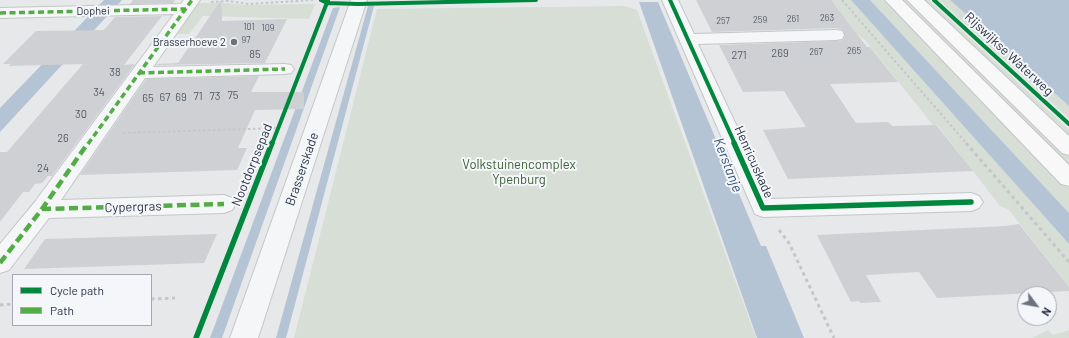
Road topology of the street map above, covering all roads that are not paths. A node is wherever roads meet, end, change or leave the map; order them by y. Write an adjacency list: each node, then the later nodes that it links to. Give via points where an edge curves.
1 (27, 0): 7 (street)
2 (359, 0): 18 (street, Brasserskade)
3 (670, 0): 9 (street, Henricuskade)
4 (893, 0): 13 (main road)
5 (915, 0): 12 (main road, Rijswijkse Waterweg)
6 (190, 4): 7 (street, Dophei); 11 (street)
7 (4, 17)
8 (836, 35): 9 (street)
9 (687, 39): 14 (street, Henricuskade, via 763,208)
10 (285, 69): 11 (street)
11 (139, 73): 16 (street)
12 (1069, 148)
13 (1069, 178)
14 (971, 202)
15 (224, 204): 16 (street, Cypergras)
16 (42, 210): 17 (street)
17 (0, 263)
18 (244, 338)

